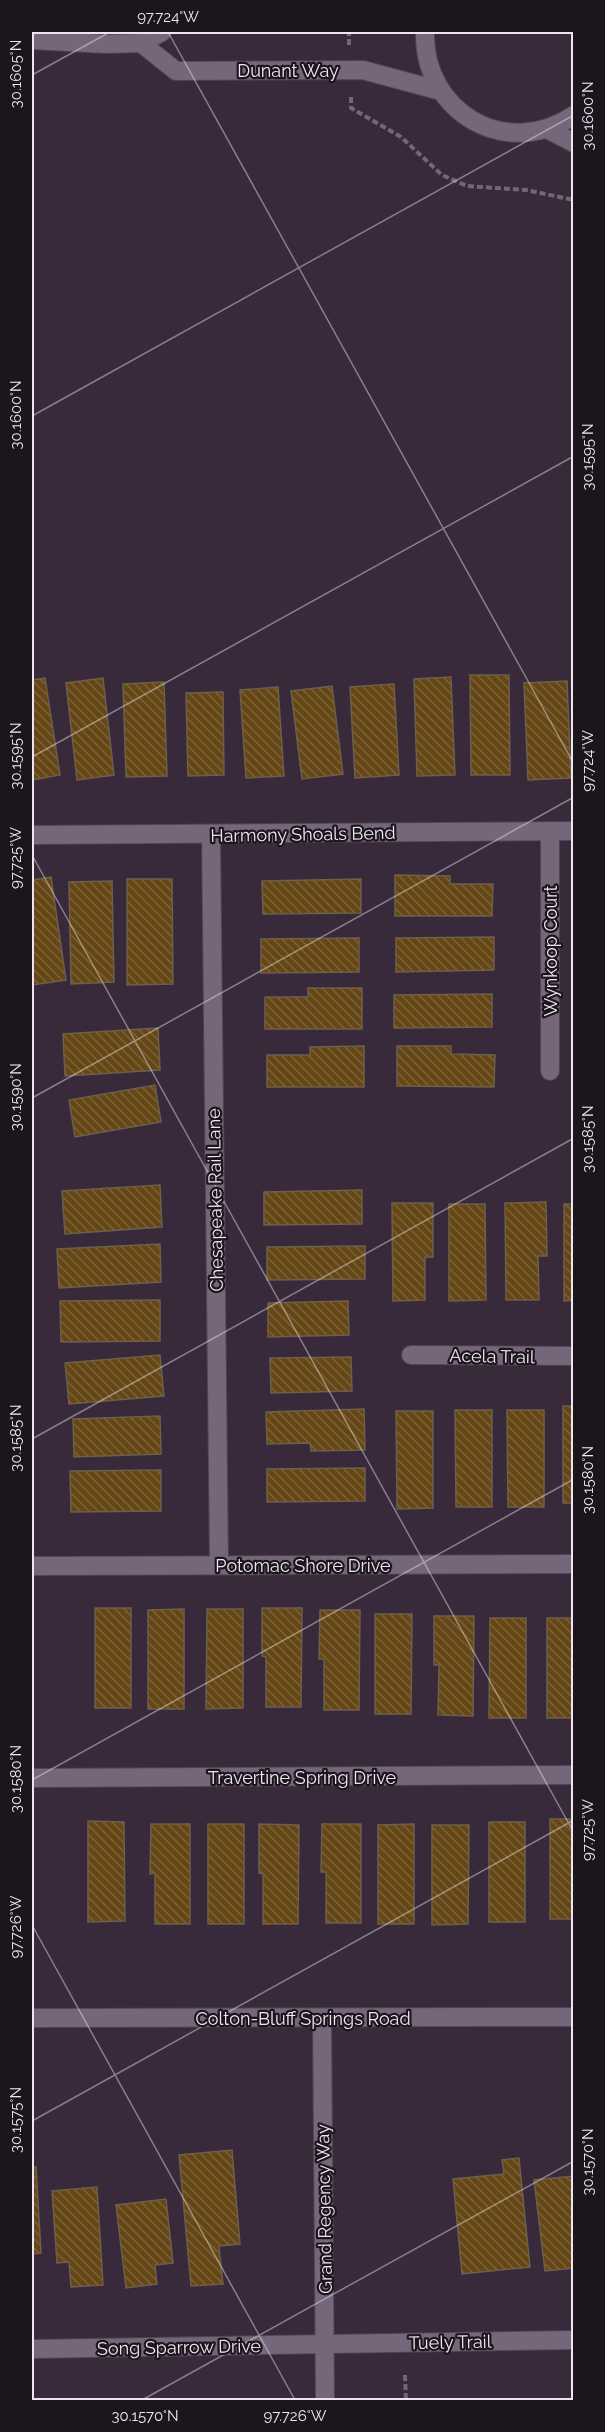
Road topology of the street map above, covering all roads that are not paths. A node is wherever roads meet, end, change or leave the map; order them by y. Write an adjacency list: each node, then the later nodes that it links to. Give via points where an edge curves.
1 (162, 32): 5 (street)
2 (425, 32): 6 (street, via 428,65)
3 (73, 37): 4 (street); 5 (street)
4 (32, 40)
5 (141, 44): 6 (street, Dunant Way, via 176,71 363,70)
6 (441, 92): 8 (street, via 464,116 483,126 504,132)
7 (573, 115): 8 (street)
8 (547, 129): 9 (street)
9 (573, 143)
10 (550, 831): 11 (street, Harmony Shoals Bend); 13 (street, Harmony Shoals Bend); 14 (street, Wynkoop Court)
11 (573, 831)
12 (32, 835): 13 (street, Harmony Shoals Bend)
13 (211, 835): 18 (street, Chesapeake Rail Lane)
14 (550, 1071)
15 (411, 1355): 16 (street, Acela Trail)
16 (573, 1356)
17 (573, 1564): 18 (street, Potomac Shore Drive)
18 (219, 1565): 19 (street, Potomac Shore Drive)
19 (32, 1566)
20 (573, 1775): 21 (street, Travertine Spring Drive)
21 (32, 1778)
22 (573, 2017): 24 (street, Colton-Bluff Springs Road)
23 (32, 2018): 24 (street, Colton-Bluff Springs Road)
24 (322, 2018): 26 (street, Grand Regency Way)
25 (573, 2340): 26 (street, Tuely Trail)
26 (326, 2344): 27 (street, Song Sparrow Drive); 28 (street, Grand Regency Way)
27 (32, 2349)
28 (325, 2400)

